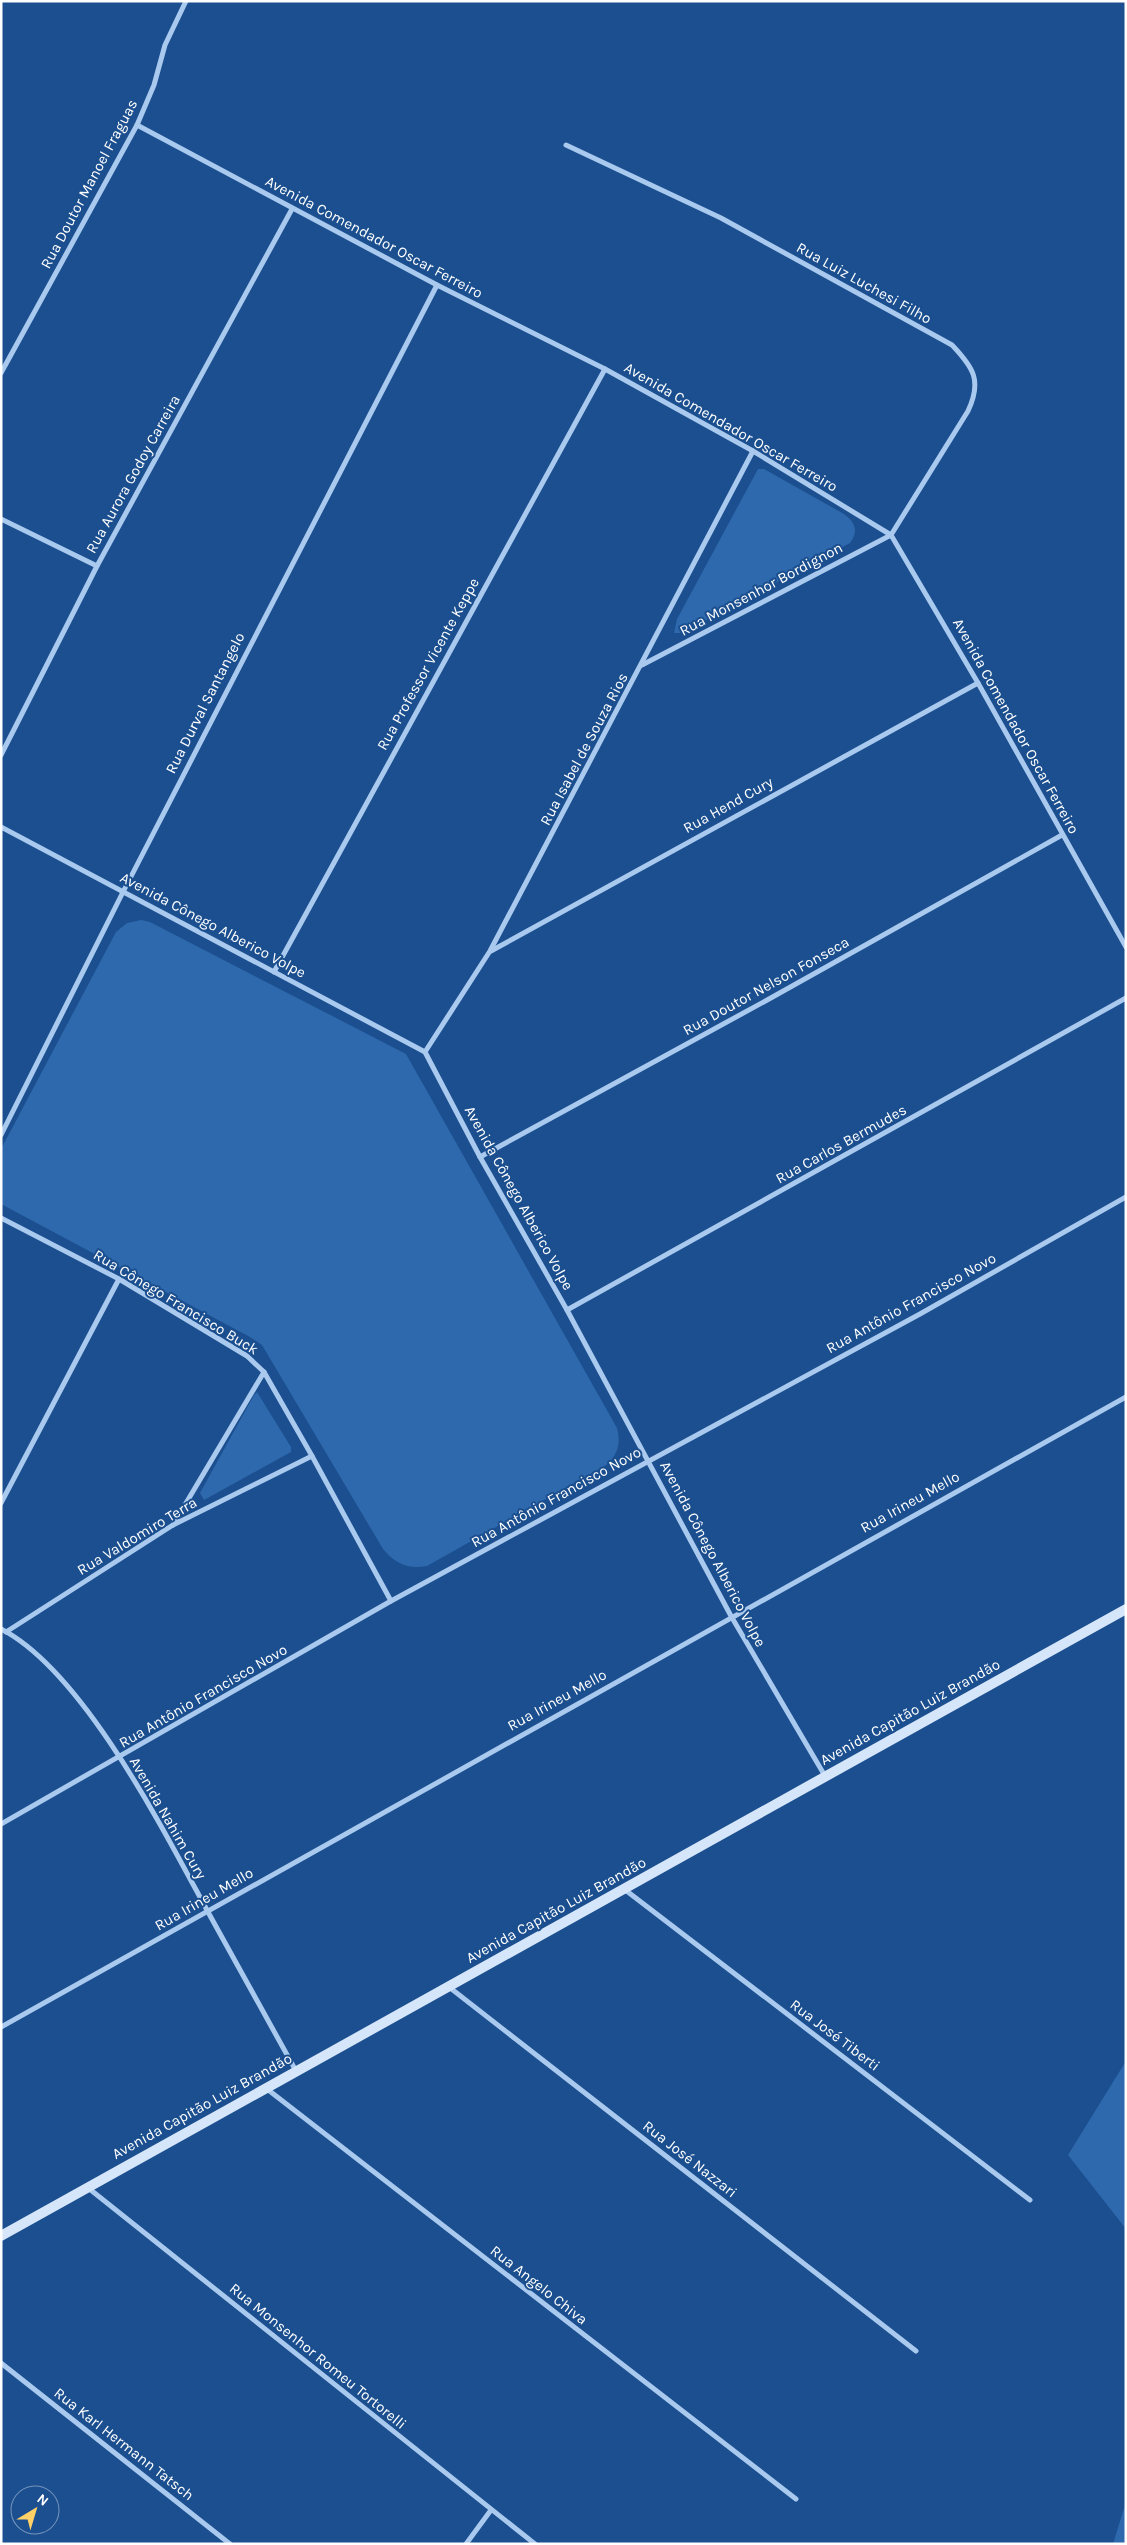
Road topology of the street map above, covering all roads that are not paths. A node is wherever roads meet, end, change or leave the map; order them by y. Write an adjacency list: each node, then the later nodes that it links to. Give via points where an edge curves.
1 (186, 1): 2 (street, Rua Doutor Manoel Fraguas, via 165,45 154,85)
2 (137, 125): 4 (street, Avenida Comendador Oscar Ferreiro); 7 (street, Rua Doutor Manoel Fraguas)
3 (566, 145): 10 (street, Rua Luiz Luchesi Filho, via 722,218 952,345 967,361 975,378 976,394)
4 (292, 209): 5 (street, Avenida Comendador Oscar Ferreiro); 11 (street, Rua Aurora Godoy Carreira)
5 (437, 285): 6 (street, Avenida Comendador Oscar Ferreiro); 17 (street, Rua Durval Santangelo)
6 (605, 370): 8 (street, Avenida Comendador Oscar Ferreiro); 20 (street, Rua Professor Vicente Keppe)
7 (1, 373)
8 (753, 451): 10 (street, Avenida Comendador Oscar Ferreiro); 12 (street, Rua Isabel de Souza Rios)
9 (1, 519): 11 (street)
10 (891, 535): 12 (street, Rua Monsenhor Bordignon); 13 (street, Avenida Comendador Oscar Ferreiro)
11 (97, 566): 14 (street, Rua Aurora Godoy Carreira)
12 (642, 665): 19 (street, Rua Isabel de Souza Rios)
13 (978, 683): 16 (street, Avenida Comendador Oscar Ferreiro); 19 (street, Rua Hend Cury)
14 (1, 756)
15 (1, 827): 17 (street, Avenida Cônego Alberico Volpe)
16 (1062, 835): 18 (street, Avenida Comendador Oscar Ferreiro); 24 (street, Rua Doutor Nelson Fonseca, via 769,1000)
17 (123, 892): 20 (street, Avenida Cônego Alberico Volpe); 23 (street, Rua Durval Santangelo)
18 (1126, 947)
19 (490, 951): 22 (street, Rua Isabel de Souza Rios)
20 (274, 972): 22 (street, Avenida Cônego Alberico Volpe)
21 (1126, 998): 28 (street, Rua Carlos Bermudes)
22 (425, 1052): 24 (street, Avenida Cônego Alberico Volpe)
23 (1, 1136)
24 (480, 1157): 28 (street, Avenida Cônego Alberico Volpe)
25 (1126, 1197): 32 (street, Rua Antônio Francisco Novo, via 920,1314)
26 (1, 1218): 27 (street, Rua Cônego Francisco Buck)
27 (120, 1279): 29 (street, Rua Cônego Francisco Buck, via 247,1356); 33 (street)
28 (568, 1310): 32 (street, Avenida Cônego Alberico Volpe)
29 (264, 1372): 31 (street, Rua Cônego Francisco Buck); 34 (street)
30 (1126, 1397): 37 (street, Rua Irineu Mello)
31 (312, 1456): 34 (street, Rua Valdomiro Terra); 35 (street, Rua Cônego Francisco Buck)
32 (648, 1460): 35 (street, Rua Antônio Francisco Novo); 37 (street, Avenida Cônego Alberico Volpe)
33 (1, 1503)
34 (173, 1525): 38 (street, Rua Valdomiro Terra)
35 (391, 1601): 39 (street, Rua Antônio Francisco Novo)
36 (1126, 1609): 40 (main road, Avenida Capitão Luiz Brandão)
37 (731, 1616): 40 (street, Avenida Cônego Alberico Volpe); 43 (street, Rua Irineu Mello)
38 (3, 1630): 39 (street, Avenida Nahim Cury, via 42,1659 76,1696)
39 (119, 1759): 41 (street, Rua Antônio Francisco Novo); 43 (street, Avenida Nahim Cury)
40 (825, 1776): 42 (main road, Avenida Capitão Luiz Brandão)
41 (1, 1824)
42 (624, 1890): 44 (main road, Avenida Capitão Luiz Brandão); 49 (street, Rua José Tiberti)
43 (207, 1911): 45 (street, Rua Irineu Mello); 46 (street, Avenida Nahim Cury)
44 (449, 1987): 46 (main road, Avenida Capitão Luiz Brandão); 51 (street, Rua José Nazzari)
45 (1, 2026)
46 (296, 2072): 47 (main road, Avenida Capitão Luiz Brandão)
47 (267, 2089): 48 (main road, Avenida Capitão Luiz Brandão); 53 (street, Rua Angelo Chiva)
48 (86, 2187): 50 (main road, Avenida Capitão Luiz Brandão); 54 (street, Rua Monsenhor Romeu Tortorelli)
49 (1030, 2200)
50 (1, 2236)
51 (916, 2351)
52 (1, 2363): 55 (street, Rua Karl Hermann Tatsch)
53 (796, 2499)
54 (491, 2510): 56 (street); 57 (street, Rua Monsenhor Romeu Tortorelli)
55 (230, 2544)
56 (466, 2544)
57 (535, 2544)

